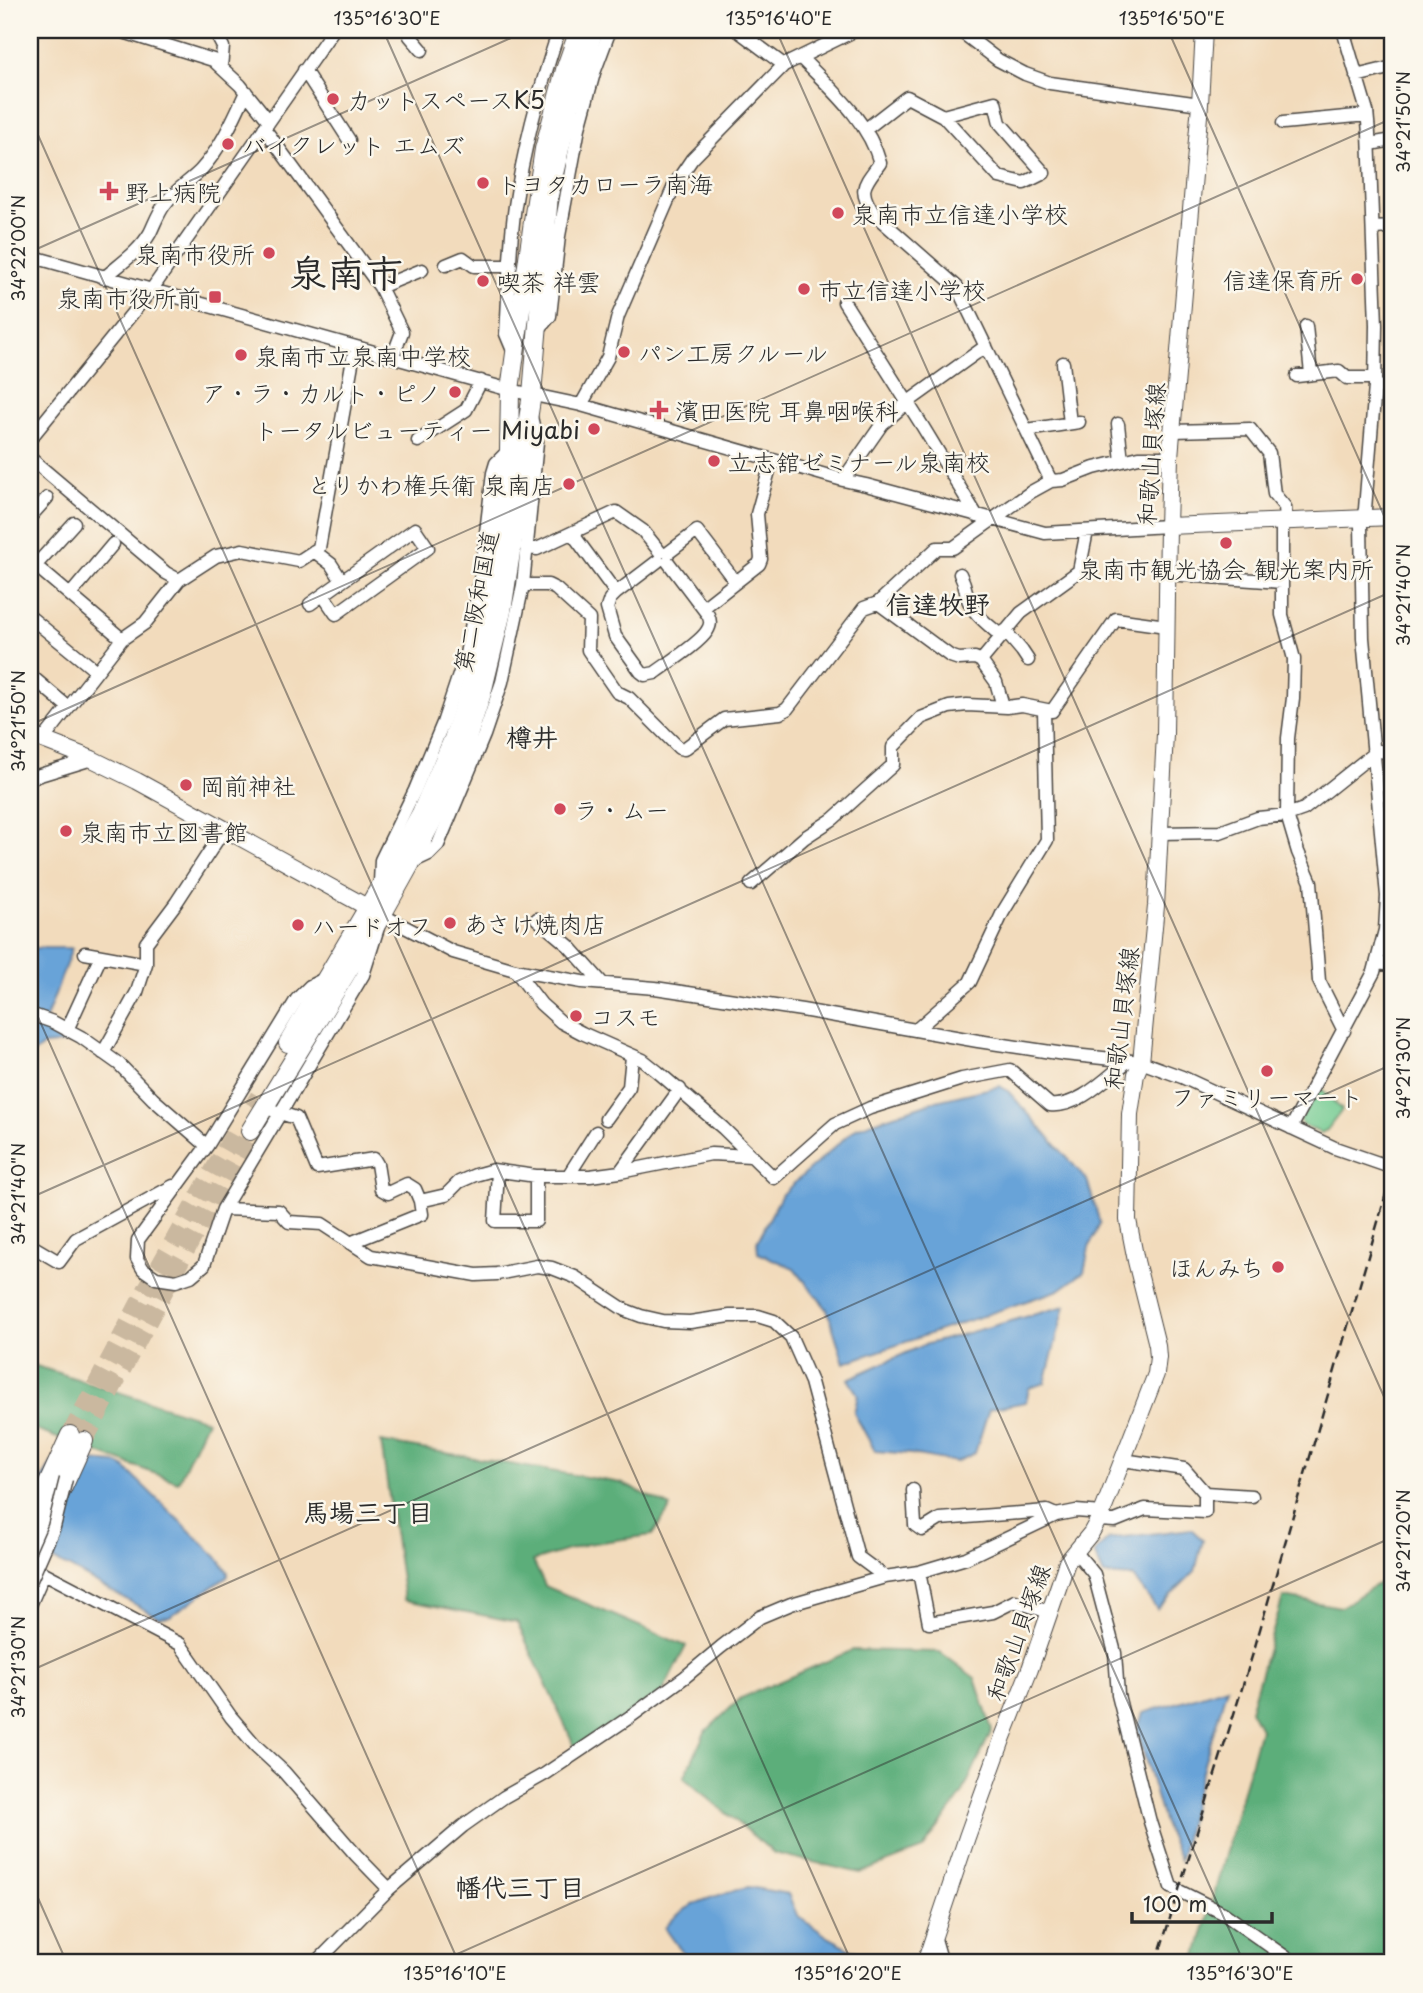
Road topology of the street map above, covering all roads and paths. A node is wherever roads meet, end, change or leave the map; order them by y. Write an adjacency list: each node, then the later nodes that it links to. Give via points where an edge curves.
1 (117, 30): 17 (street, via 203,56)
2 (214, 30): 17 (street, via 223,47)
3 (332, 30): 19 (street)
4 (412, 30): 14 (street, via 410,36)
5 (559, 30): 35 (street, via 526,145)
6 (579, 30): 46 (highway, 第二阪和国道, via 544,149)
7 (594, 30): 42 (highway, 第二阪和国道, via 549,195)
8 (610, 30): 42 (street, via 579,128 550,316)
9 (737, 30): 16 (street)
10 (856, 30): 15 (street)
11 (959, 30): 22 (street, via 998,60 1050,83)
12 (1204, 30): 22 (main road, 和歌山貝塚線)
13 (1343, 30): 20 (street)
14 (422, 50)
15 (801, 58): 16 (street); 27 (street)
16 (784, 65): 56 (street, via 692,159 674,184 618,316 608,357)
17 (221, 67): 21 (street)
18 (1393, 67): 20 (street)
19 (304, 70): 26 (street); 28 (street)
20 (1356, 76): 23 (street)
21 (246, 92): 26 (street); 37 (street, via 215,152 165,203 150,234)
22 (1200, 104): 59 (main road, 和歌山貝塚線)
23 (1367, 114): 25 (street); 30 (street)
24 (943, 116): 24 (street, via 995,102 1000,123 1044,173 1024,183 999,177); 27 (street, via 907,97)
25 (1283, 123)
26 (267, 124): 38 (street); 39 (street)
27 (866, 129): 43 (street, via 880,163 863,185 866,203 957,287)
28 (349, 140)
29 (1393, 141): 30 (street)
30 (1370, 144): 32 (street)
31 (1393, 227): 32 (street)
32 (1373, 228): 51 (street)
33 (30, 256): 37 (street)
34 (446, 265): 35 (street, via 463,258 474,266)
35 (511, 266): 46 (street, via 506,334)
36 (422, 270): 38 (street)
37 (104, 278): 39 (street)
38 (380, 287): 45 (street, via 402,332)
39 (152, 289): 44 (street); 60 (street)
40 (844, 302): 55 (street)
41 (1306, 326): 48 (street)
42 (538, 330): 54 (highway, 第二阪和国道)
43 (986, 346): 55 (street); 58 (street)
44 (355, 347): 45 (street); 81 (street, via 319,548)
45 (393, 356): 50 (street)
46 (515, 356): 53 (highway, 第二阪和国道)
47 (1063, 363): 58 (street, via 1074,422)
48 (1311, 374): 49 (street); 51 (street, via 1339,371 1347,378)
49 (1297, 376)
50 (481, 381): 53 (street); 61 (street, via 466,410)
51 (1375, 382): 52 (street); 72 (street)
52 (1393, 387)
53 (510, 390): 54 (street); 120 (highway, 第二阪和国道, via 504,499 477,666 453,739 421,813 380,887)
54 (531, 402): 56 (street); 80 (street, via 537,442); 118 (highway, 第二阪和国道, via 502,611 482,693 461,757)
55 (908, 402): 66 (street, via 883,424); 69 (street)
56 (581, 405): 64 (street)
57 (1118, 424): 65 (street)
58 (1027, 430): 67 (street)
59 (1173, 431): 62 (main road, 和歌山貝塚線); 74 (street, via 1250,429 1269,453 1274,494 1285,507)
60 (30, 439)
61 (418, 441)
62 (1170, 457): 65 (street); 76 (main road, 和歌山貝塚線)
63 (30, 458): 88 (street)
64 (772, 460): 66 (street); 90 (street, via 757,514 761,559)
65 (1122, 461): 67 (street)
66 (843, 481): 69 (street)
67 (1051, 481): 73 (street)
68 (47, 498): 70 (street)
69 (977, 516): 73 (street)
70 (30, 517)
71 (1393, 517): 72 (main road)
72 (1362, 519): 74 (main road); 111 (street, via 1363,638)
73 (993, 520): 77 (street, via 1045,533); 96 (street, via 953,548 937,548)
74 (1284, 521): 76 (main road); 91 (street)
75 (74, 523): 84 (street)
76 (1168, 526): 77 (street); 87 (main road, 和歌山貝塚線)
77 (1087, 531): 101 (street, via 1079,571 1021,613)
78 (572, 533): 80 (street); 83 (street, via 617,512 643,531); 93 (street)
79 (113, 544): 94 (street)
80 (526, 548): 92 (street)
81 (314, 551): 88 (street, via 299,561 242,550 216,556); 89 (street, via 331,564)
82 (383, 552): 85 (street); 85 (street, via 415,529 428,548); 89 (street)
83 (664, 557): 90 (street, via 697,531); 93 (street); 98 (street)
84 (33, 563): 94 (street)
85 (396, 571): 95 (street, via 336,614)
86 (960, 574): 101 (street, via 977,615)
87 (1167, 574): 91 (street); 100 (main road, 和歌山貝塚線)
88 (179, 580): 102 (street, via 145,623)
89 (342, 581): 95 (street)
90 (735, 581): 98 (street)
91 (1282, 582): 115 (street, via 1282,615 1294,659)
92 (523, 585): 96 (street, via 556,589 589,619 588,650 617,692 684,749 724,719 787,709 864,608); 118 (street, via 502,682 469,773 438,845)
93 (616, 593): 98 (street, via 607,608 615,636 645,675 655,673 703,636 710,620)
94 (70, 595): 102 (street)
95 (323, 595): 97 (street)
96 (878, 603): 104 (street, via 950,656)
97 (310, 604)
98 (703, 608)
99 (30, 617): 105 (street)
100 (1166, 626): 109 (street, via 1116,620 1052,711); 117 (main road, 和歌山貝塚線)
101 (1003, 633): 103 (street); 104 (street)
102 (122, 639): 105 (street)
103 (1028, 660)
104 (981, 661): 107 (street, via 996,682)
105 (96, 671): 108 (street)
106 (30, 675): 108 (street)
107 (1003, 706): 109 (street); 119 (street, via 949,707 921,718 893,747 893,765)
108 (68, 707): 110 (street)
109 (1044, 710): 132 (street, via 1047,840 1003,912 970,982)
110 (37, 738): 113 (main road)
111 (1373, 752): 112 (street); 115 (street, via 1304,809); 124 (street, via 1387,896)
112 (1393, 753)
113 (92, 759): 114 (street); 116 (main road)
114 (30, 778)
115 (1287, 815): 117 (street, via 1258,818 1220,832); 133 (street, via 1311,882 1319,981)
116 (225, 828): 120 (main road); 125 (street, via 146,943)
117 (1159, 833): 136 (main road, 和歌山貝塚線, via 1156,906)
118 (411, 863): 120 (highway, 第二阪和国道)
119 (751, 884)
120 (374, 911): 127 (street, via 453,952); 128 (highway, 第二阪和国道); 128 (highway, 第二阪和国道, via 244,1129); 138 (street, via 363,975)
121 (537, 919): 129 (street)
122 (85, 953): 123 (street)
123 (101, 956): 125 (street); 131 (street)
124 (1377, 963): 126 (street); 133 (street)
125 (146, 964): 134 (street, via 137,992)
126 (1393, 965)
127 (515, 970): 129 (street); 135 (street, via 561,1022)
128 (326, 978): 142 (street, via 297,999 244,1094)
129 (603, 984): 132 (street, via 668,990)
130 (30, 1014): 131 (street)
131 (67, 1030): 134 (street)
132 (916, 1030): 136 (street)
133 (1344, 1031): 140 (street)
134 (103, 1052): 142 (street)
135 (632, 1056): 137 (street); 139 (street, via 629,1087)
136 (1134, 1062): 140 (street, via 1182,1077); 143 (street, via 1059,1106 1050,1105 1010,1070 962,1079 870,1108 835,1124 774,1178); 154 (main road, 和歌山貝塚線, via 1128,1220 1158,1357 1156,1374)
137 (680, 1089): 143 (street); 146 (street)
138 (275, 1111): 150 (street, via 296,1118 317,1168 374,1159 381,1189 388,1193 407,1184); 151 (street)
139 (606, 1119)
140 (1291, 1128): 144 (street)
141 (596, 1132): 148 (street)
142 (207, 1146): 149 (street)
143 (751, 1156): 146 (street, via 712,1154)
144 (1393, 1168)
145 (498, 1171): 147 (street); 147 (street, via 495,1221 536,1221); 150 (street, via 475,1175 446,1195)
146 (620, 1172): 148 (street)
147 (536, 1176): 148 (street)
148 (568, 1176)
149 (179, 1183): 151 (street, via 138,1240 136,1258 142,1269 156,1278 176,1281 204,1265); 153 (street, via 76,1239 59,1262)
150 (420, 1201): 152 (street, via 422,1214)
151 (223, 1209): 152 (street, via 279,1211 289,1222 322,1224)
152 (350, 1243): 169 (street, via 371,1256 477,1275 552,1268 641,1317 690,1322 744,1316 774,1321 791,1337 811,1382 858,1557)
153 (30, 1245)
154 (1123, 1460): 158 (street, via 1184,1469); 162 (main road, 和歌山貝塚線)
155 (66, 1479): 156 (highway, via 75,1443); 165 (highway, bridge); 170 (street, bridge, via 54,1527)
156 (47, 1485): 160 (street); 163 (highway)
157 (913, 1490): 161 (street, via 915,1525 922,1530 940,1519 1047,1511)
158 (1205, 1493): 159 (street); 162 (street, via 1205,1512 1145,1509 1115,1521)
159 (1252, 1496)
160 (30, 1514)
161 (1056, 1515): 162 (street, via 1076,1511); 167 (street, via 966,1558)
162 (1100, 1517): 164 (main road, 和歌山貝塚線)
163 (30, 1523)
164 (1074, 1551): 172 (main road, 和歌山貝塚線); 178 (street, via 1094,1574 1115,1653 1118,1695 1171,1887 1223,1913)
165 (30, 1560)
166 (30, 1569): 168 (street)
167 (919, 1572): 169 (street); 172 (street, via 929,1623 993,1612 1015,1601)
168 (44, 1573): 171 (street); 173 (street, via 180,1644 231,1717)
169 (885, 1577): 173 (street, via 760,1617 629,1717 463,1826)
170 (30, 1582)
171 (30, 1605)
172 (1049, 1612): 174 (main road, 和歌山貝塚線)
173 (388, 1889): 175 (street)
174 (935, 1939): 176 (main road, 和歌山貝塚線); 177 (street)
175 (316, 1963)
176 (925, 1963)
177 (942, 1963)
178 (1294, 1963)

